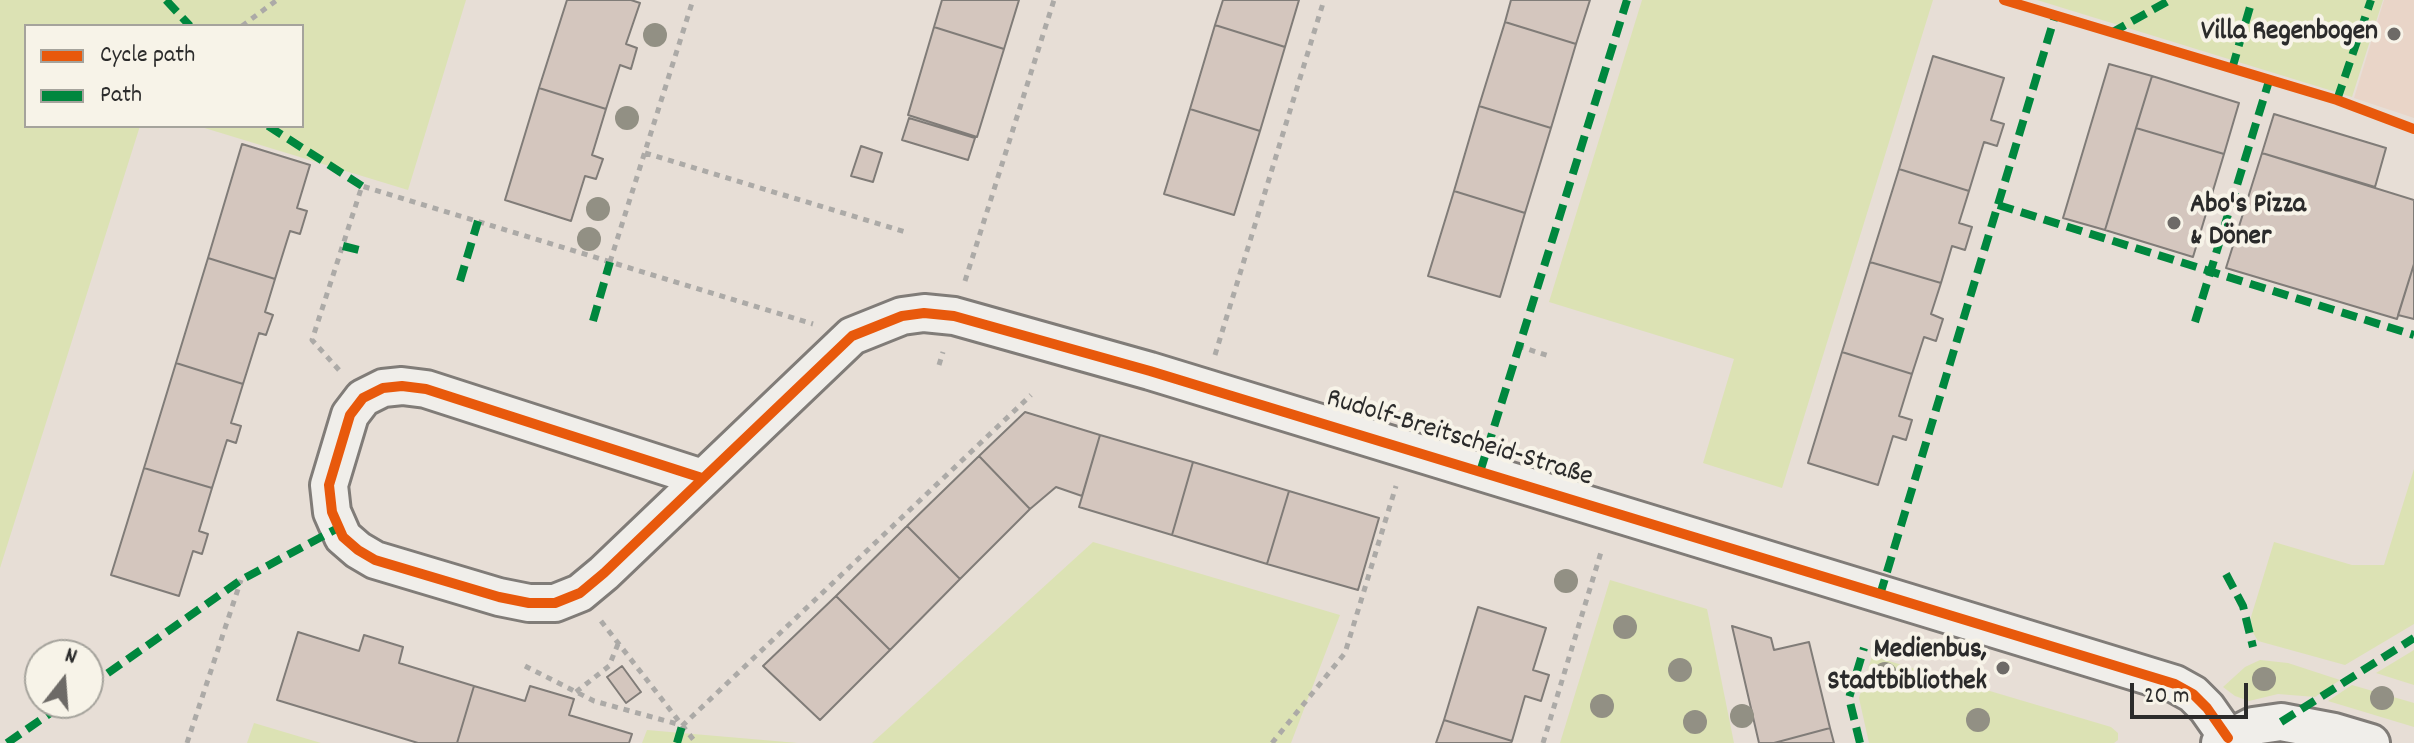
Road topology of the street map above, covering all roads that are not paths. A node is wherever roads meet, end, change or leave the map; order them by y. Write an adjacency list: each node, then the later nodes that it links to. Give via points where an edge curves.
1 (702, 478): 1 (street, Rudolf-Breitscheid-Straße, via 426,389 402,386 363,398 350,415 329,485 332,512 343,537 375,560 499,597 555,603 580,593 604,573); 2 (street, Rudolf-Breitscheid-Straße, via 852,336 902,316 954,316 1205,387 2175,684 2207,708)
2 (2224, 740): 3 (street, via 2253,726 2281,722)
3 (2371, 743)

